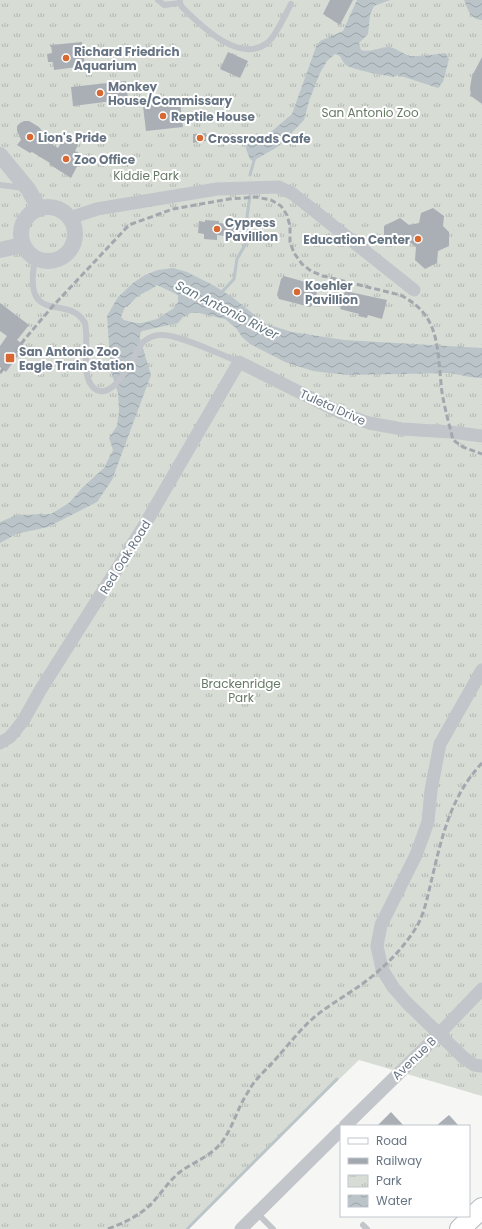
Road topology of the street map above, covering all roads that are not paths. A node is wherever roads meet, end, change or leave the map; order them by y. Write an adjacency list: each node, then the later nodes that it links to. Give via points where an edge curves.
1 (158, 0): 2 (lane, via 164,5)
2 (180, 2): 3 (lane, via 205,30 235,48 255,50 268,43)
3 (291, 4)
4 (0, 156): 6 (street)
5 (0, 185): 6 (lane)
6 (28, 189): 7 (street)
7 (39, 208): 8 (street, via 52,207); 9 (street, via 31,212 21,227)
8 (70, 218): 11 (street, via 76,236 71,250 53,262); 12 (street, via 97,209 216,189 279,187 293,194)
9 (22, 245): 10 (street); 11 (street)
10 (0, 250)
11 (35, 259): 13 (lane, via 33,279 37,299 48,306 72,311 85,323 86,371 92,387 97,390 106,390 115,385 146,338 160,334 178,338)
12 (414, 290)
13 (238, 362): 14 (street, Tuleta Drive, via 341,413 369,423 402,429); 16 (street, Red Oak Road, via 144,526 23,721 10,737)
14 (482, 436)
15 (482, 670): 18 (street, via 440,744 428,822 416,855 381,925 377,946 382,969 393,987)
16 (0, 743)
17 (482, 989): 18 (street, Avenue B)
18 (439, 1034): 19 (street, via 464,1058 474,1065); 20 (street, Avenue B)
19 (482, 1066)
20 (346, 1125)
21 (340, 1131): 23 (street)
22 (475, 1211): 26 (main road)
23 (257, 1213): 24 (street); 25 (lane)
24 (241, 1229)
25 (273, 1229)
26 (460, 1229)

